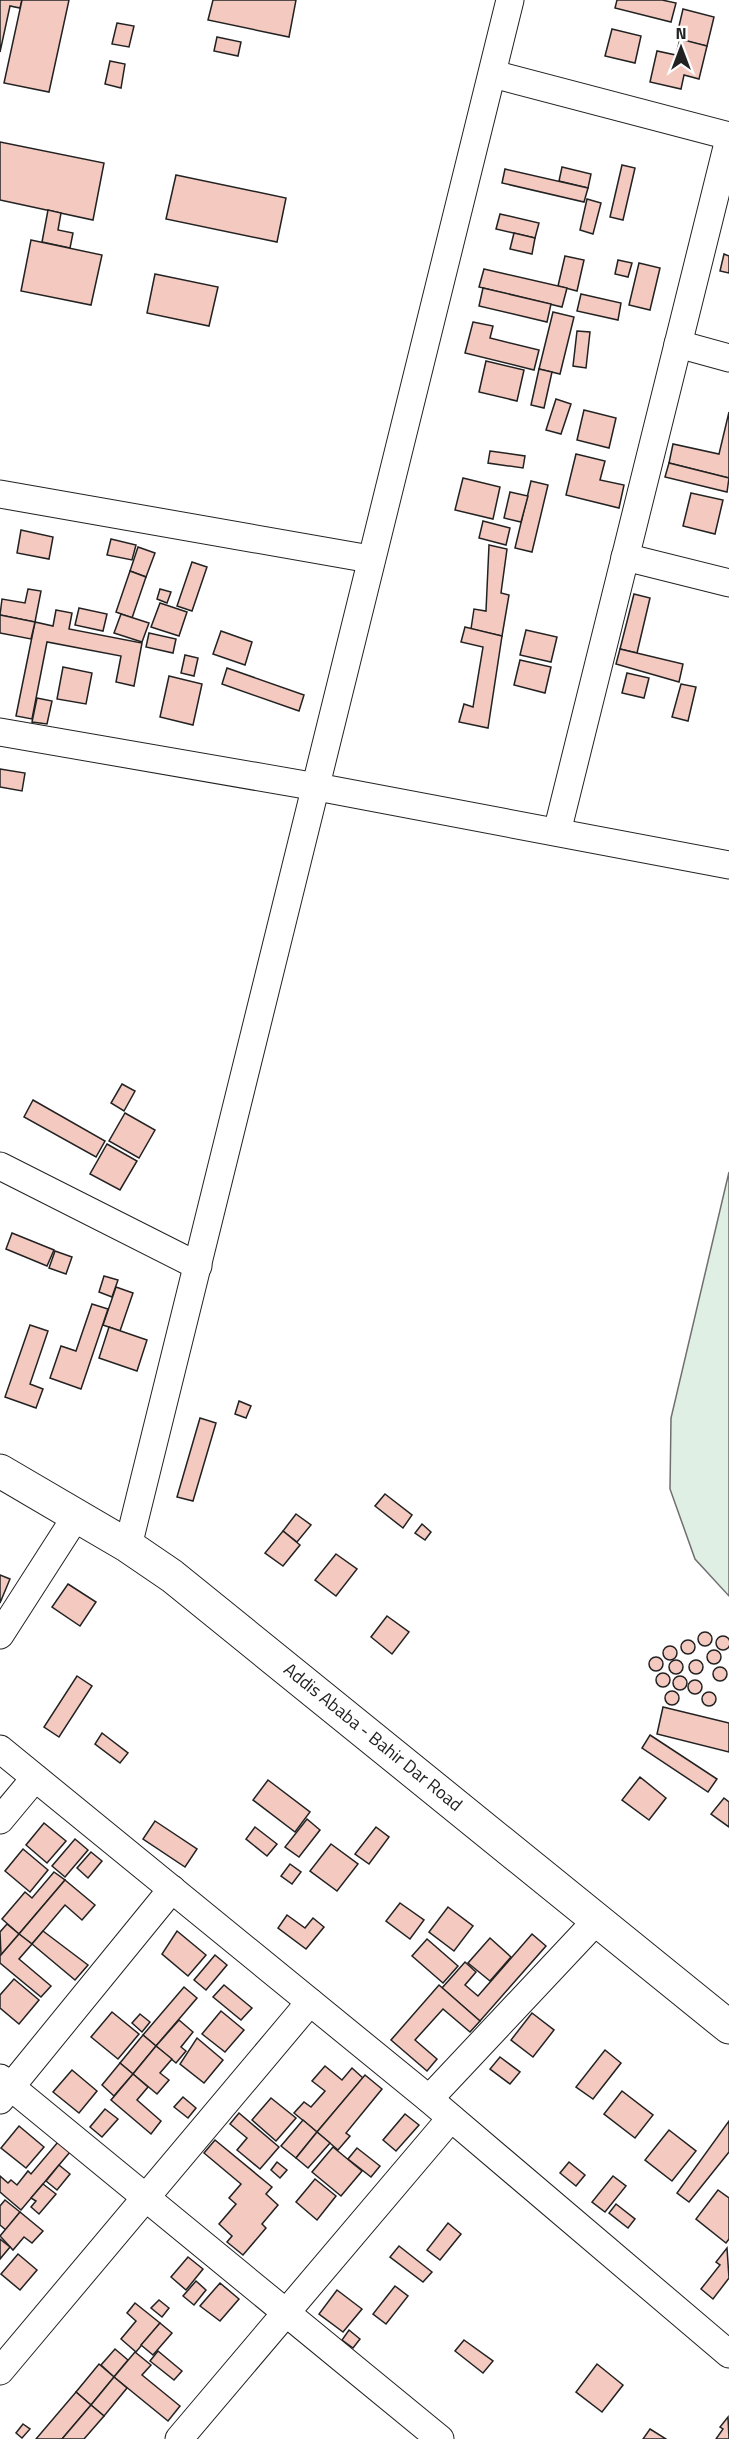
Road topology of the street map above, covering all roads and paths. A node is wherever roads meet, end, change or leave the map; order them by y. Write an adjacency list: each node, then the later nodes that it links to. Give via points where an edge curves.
1 (510, 0): 2 (street)
2 (493, 74): 3 (street); 8 (street)
3 (729, 137): 4 (street)
4 (678, 344): 5 (street); 7 (street)
5 (729, 358)
6 (0, 494): 8 (street)
7 (625, 557): 9 (street); 12 (street)
8 (370, 559): 11 (street)
9 (729, 583)
10 (0, 732): 11 (street)
11 (317, 787): 12 (street); 15 (street)
12 (557, 832): 13 (street)
13 (729, 865)
14 (0, 1166): 15 (street)
15 (198, 1266): 18 (street)
16 (0, 1471): 17 (highway, Addis Ababa - Bahir Dar Road)
17 (77, 1515): 18 (highway, Addis Ababa - Bahir Dar Road); 19 (street)
18 (128, 1546): 24 (highway, Addis Ababa - Bahir Dar Road, via 172,1575)
19 (0, 1635)
20 (0, 1749): 21 (street)
21 (35, 1778): 22 (street); 23 (street)
22 (0, 1820)
23 (172, 1889): 25 (street); 27 (street)
24 (598, 1919): 26 (highway, Addis Ababa - Bahir Dar Road); 28 (street)
25 (310, 2002): 28 (street); 30 (street)
26 (729, 2026)
27 (4, 2088): 30 (street)
28 (429, 2099): 29 (street)
29 (450, 2118): 31 (street); 32 (street)
30 (146, 2198): 31 (street); 33 (street)
31 (286, 2312): 34 (street); 35 (street)
32 (729, 2354)
33 (0, 2371)
34 (435, 2437)
35 (179, 2439)

